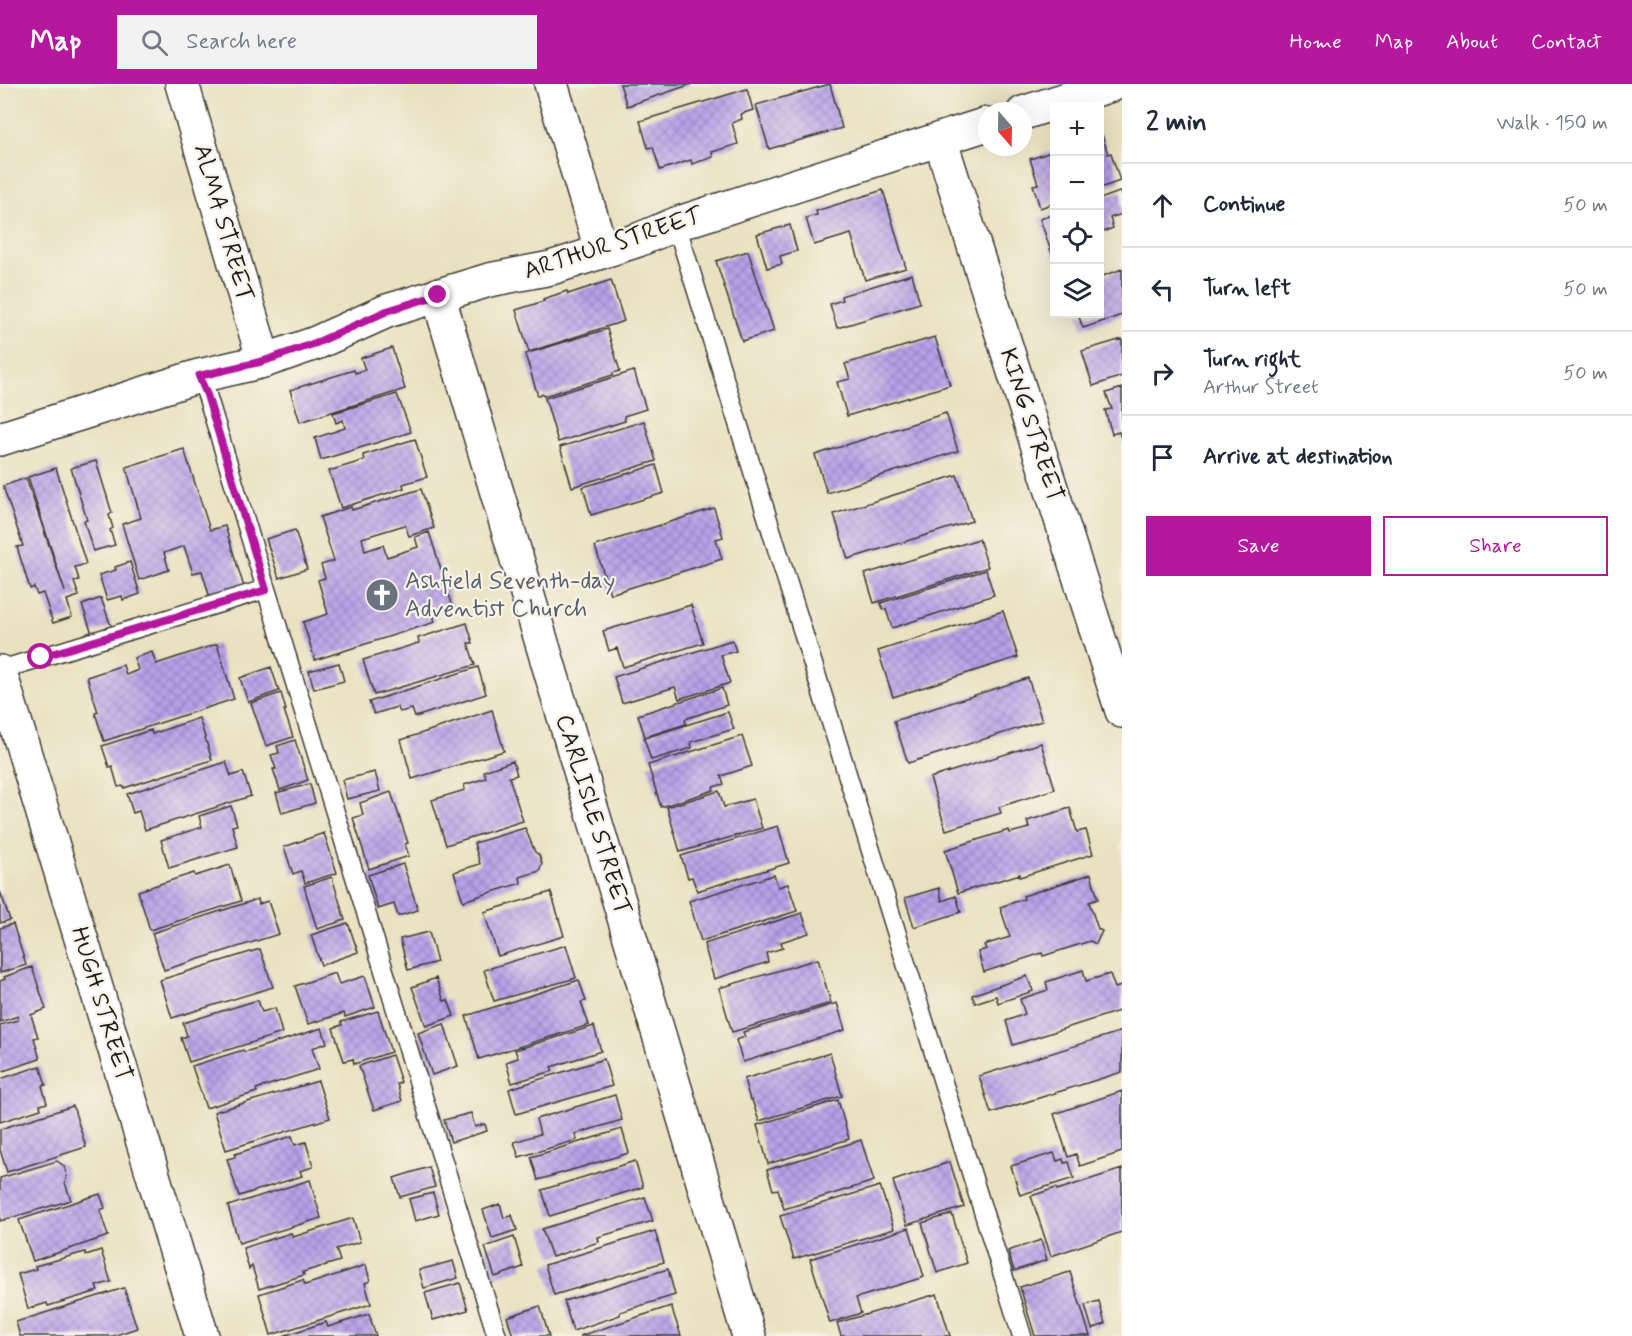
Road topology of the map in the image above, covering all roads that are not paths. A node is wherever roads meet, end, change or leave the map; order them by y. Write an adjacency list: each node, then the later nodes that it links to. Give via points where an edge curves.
1 (182, 84): 10 (street, ALMA STREET)
2 (551, 84): 8 (street)
3 (1114, 84): 4 (street)
4 (1032, 110)
5 (978, 127): 6 (street, ARTHUR STREET)
6 (940, 139): 7 (street, ARTHUR STREET); 15 (street, KING STREET)
7 (676, 224): 8 (street, ARTHUR STREET); 19 (lane)
8 (602, 252): 9 (street, ARTHUR STREET)
9 (438, 295): 10 (street, ARTHUR STREET, via 387,311); 18 (street, CARLISLE STREET)
10 (264, 361): 11 (street, ARTHUR STREET)
11 (199, 376): 12 (street, ARTHUR STREET); 13 (lane)
12 (0, 440)
13 (266, 590): 14 (lane); 17 (lane)
14 (0, 671): 16 (street, HUGH STREET)
15 (1122, 711)
16 (202, 1336)
17 (497, 1336)
18 (749, 1336)
19 (1022, 1336)

